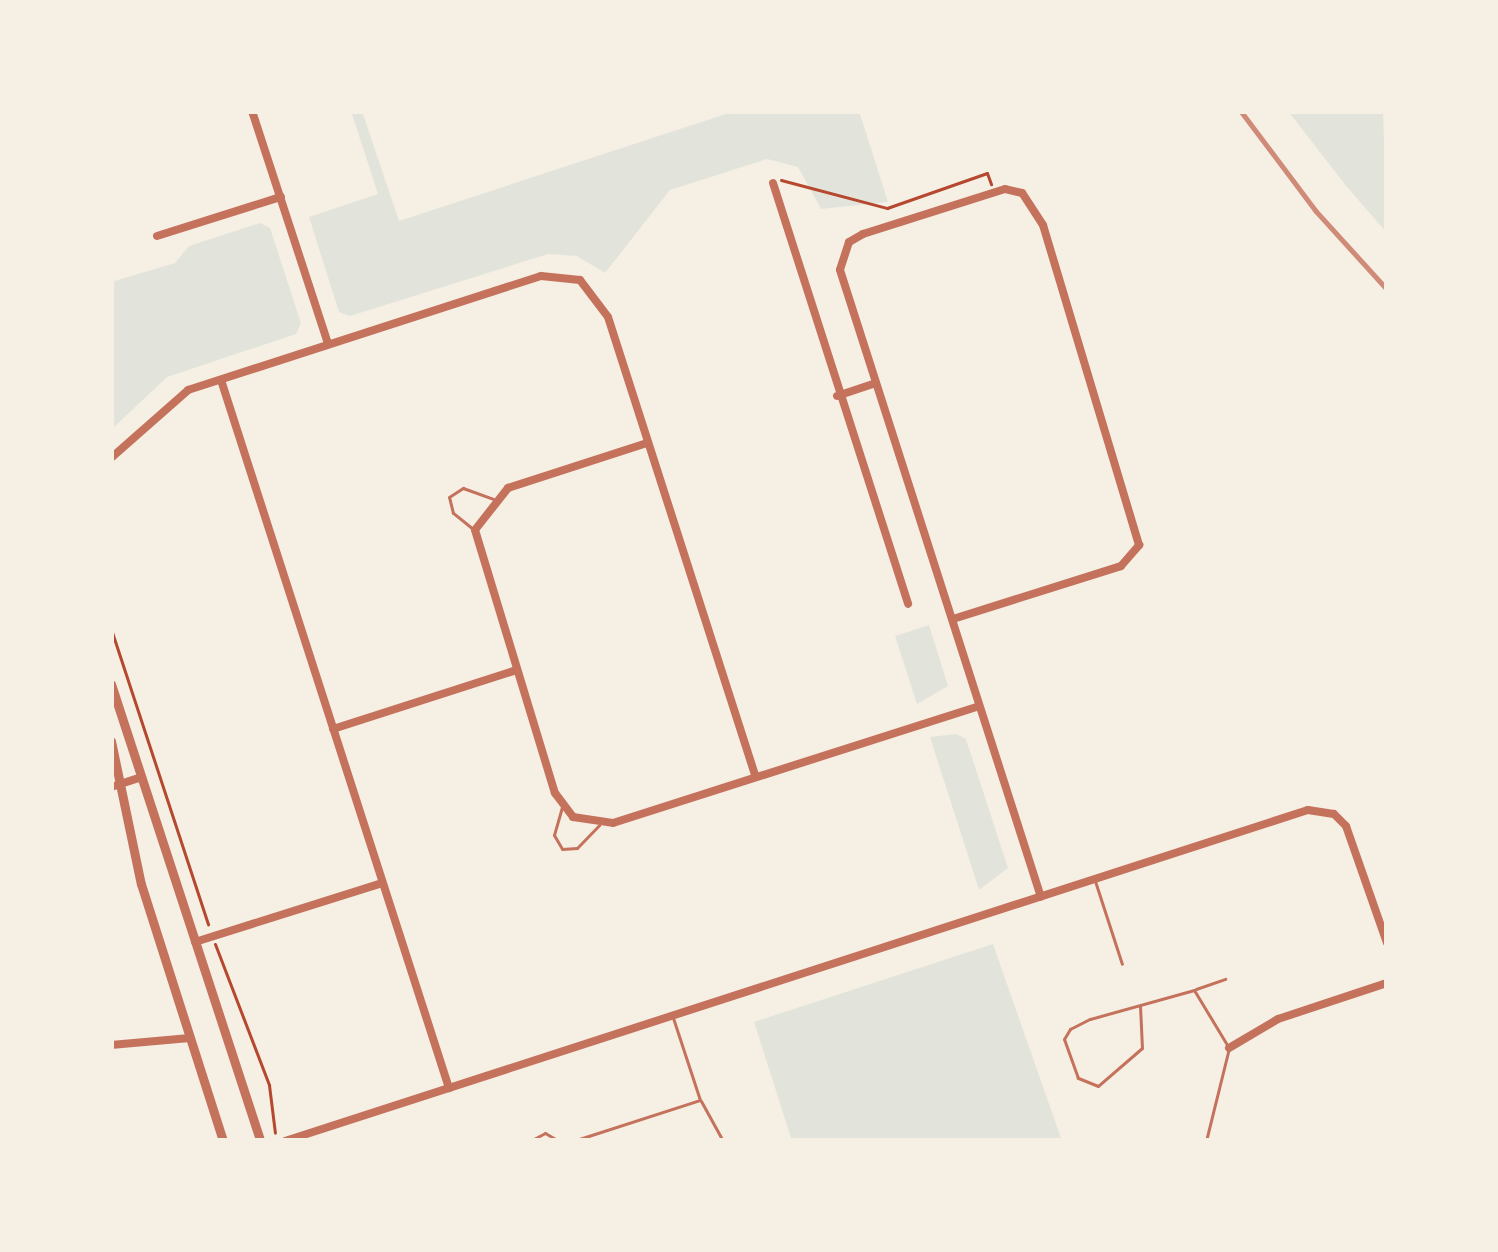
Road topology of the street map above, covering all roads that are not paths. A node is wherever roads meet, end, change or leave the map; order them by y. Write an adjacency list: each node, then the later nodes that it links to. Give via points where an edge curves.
1 (252, 111): 3 (street)
2 (773, 183): 8 (street)
3 (281, 197): 4 (street); 5 (street)
4 (157, 236)
5 (328, 343): 6 (street); 9 (street, via 562,274 598,296)
6 (221, 380): 10 (street, via 166,402); 18 (street)
7 (876, 382): 8 (street); 14 (street); 14 (street, via 840,270 849,242 993,191 1022,193 1042,225 1139,545 1120,566)
8 (837, 396): 13 (street)
9 (647, 443): 11 (street); 21 (street)
10 (111, 458)
11 (493, 499): 12 (street); 12 (lane, via 463,488 449,497 453,513)
12 (475, 530): 15 (street)
13 (908, 604)
14 (952, 620): 17 (street)
15 (515, 671): 18 (street); 23 (street)
16 (111, 684): 20 (street)
17 (980, 706): 21 (street); 27 (street)
18 (333, 729): 26 (street)
19 (111, 741): 22 (street)
20 (141, 777): 22 (street); 28 (street)
21 (756, 777): 24 (street)
22 (117, 786): 36 (street)
23 (562, 807): 24 (street); 24 (lane, via 554,835 562,848 577,848)
24 (599, 825)
25 (1094, 879): 27 (street); 29 (street, via 1308,810 1334,814 1357,848); 30 (lane)
26 (382, 883): 28 (street); 39 (street)
27 (1041, 897): 35 (street)
28 (195, 942): 42 (street)
29 (1387, 943)
30 (1122, 964)
31 (1225, 979): 33 (lane)
32 (1387, 983): 38 (street, via 1278,1019)
33 (1195, 990): 34 (lane); 38 (lane)
34 (1140, 1006): 34 (lane, via 1066,1034 1085,1084 1098,1086 1142,1048)
35 (672, 1016): 39 (street); 40 (lane)
36 (190, 1038): 37 (street); 41 (street)
37 (111, 1045)
38 (1229, 1048): 48 (lane)
39 (449, 1088): 43 (street)
40 (700, 1100): 46 (lane); 47 (lane)
41 (224, 1141)
42 (260, 1141)
43 (282, 1141)
44 (530, 1141): 45 (lane, via 545,1132)
45 (559, 1141)
46 (573, 1141)
47 (723, 1141)
48 (1206, 1141)

